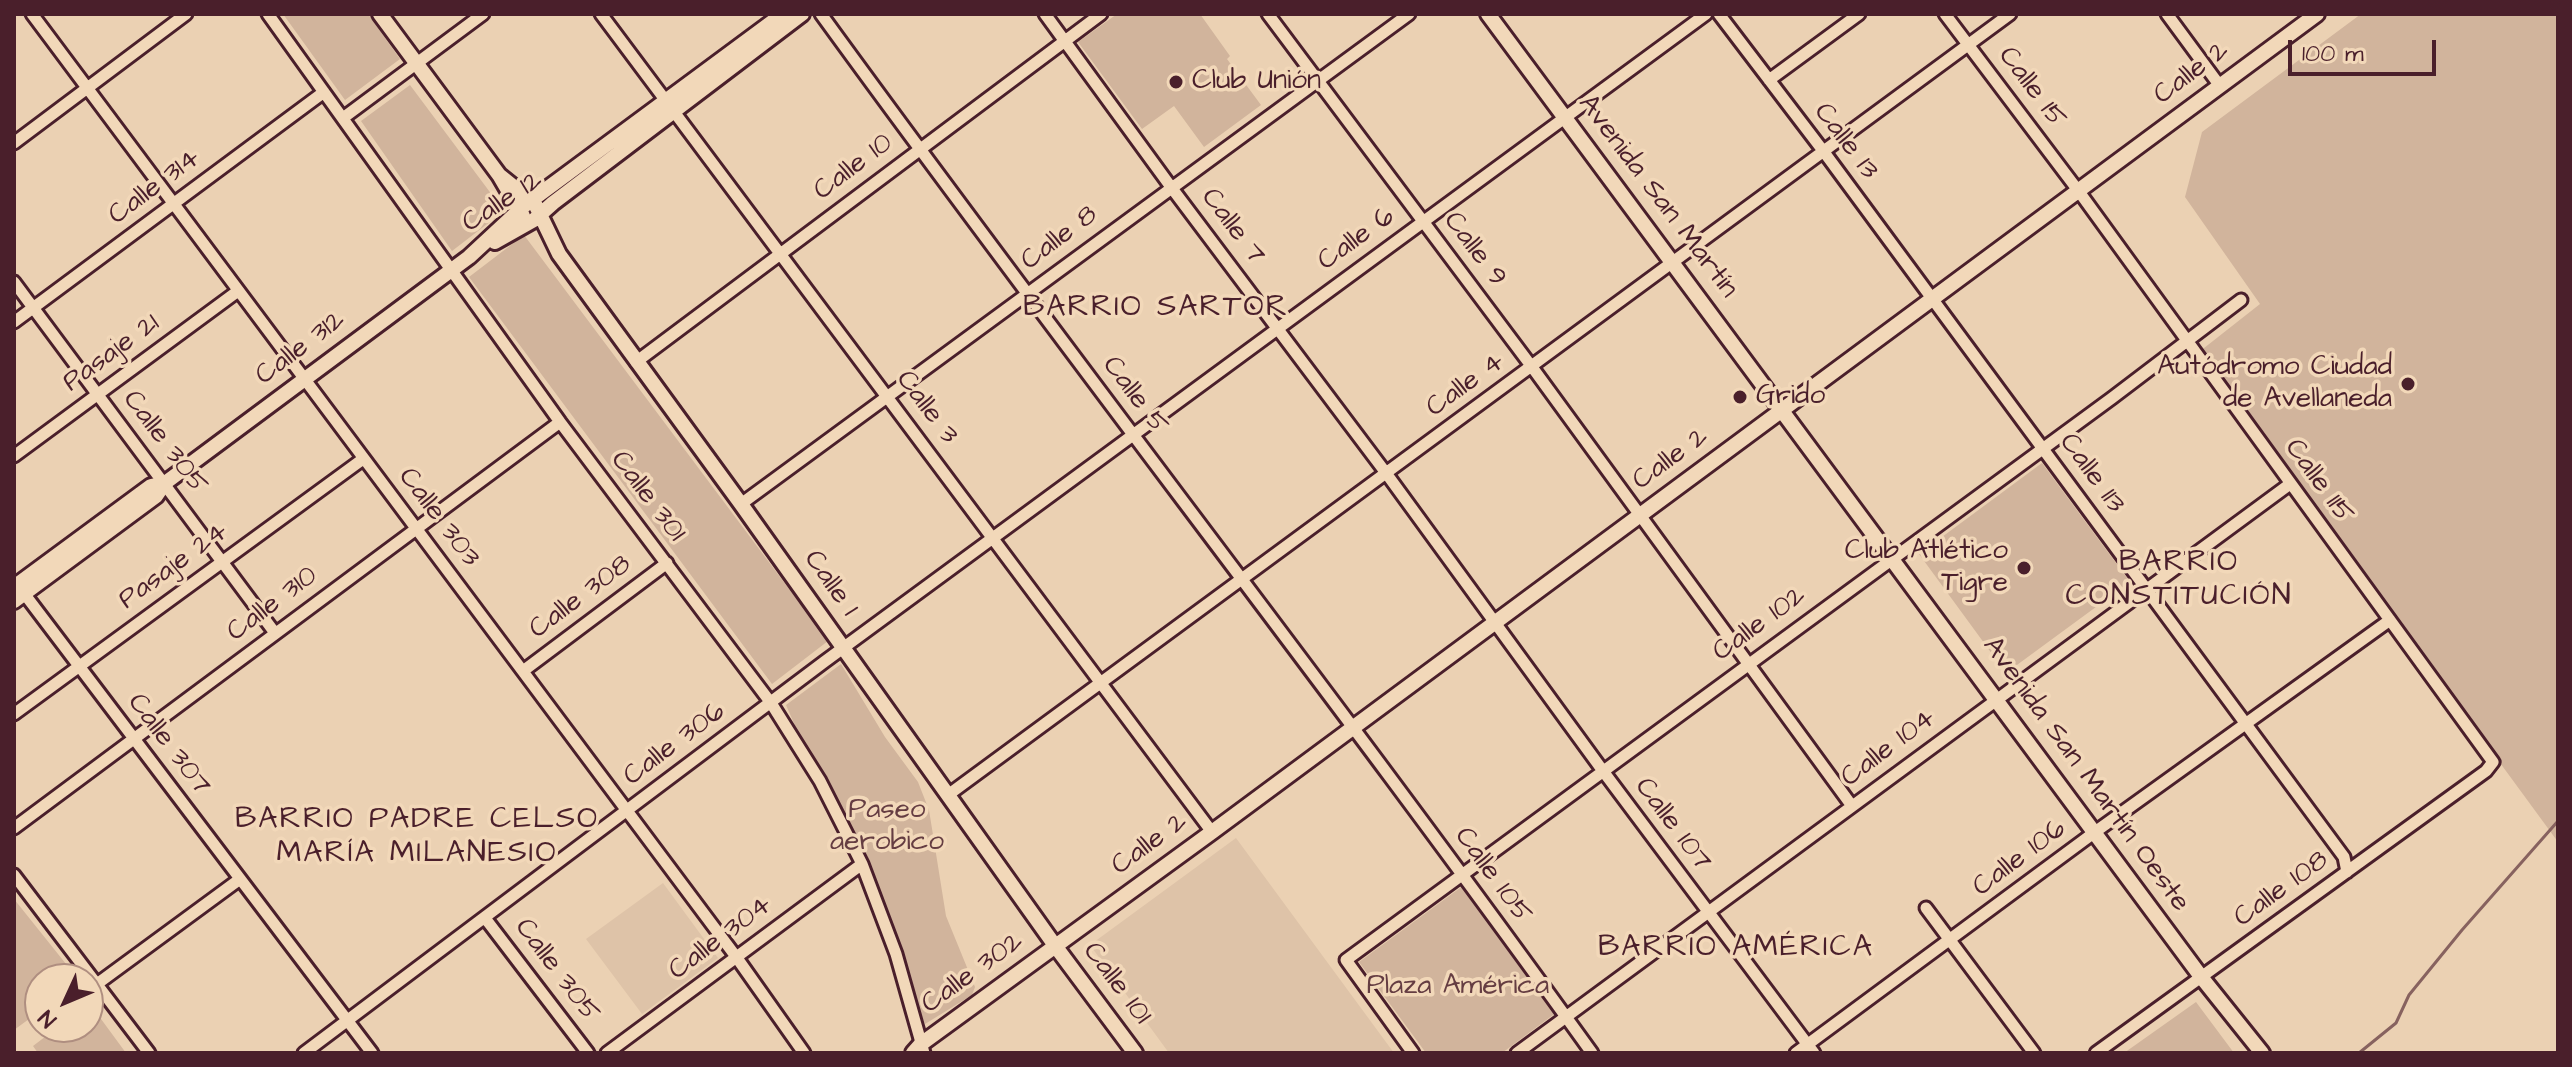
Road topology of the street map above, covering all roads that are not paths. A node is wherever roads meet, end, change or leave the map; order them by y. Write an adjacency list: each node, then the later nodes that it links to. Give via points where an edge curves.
1 (32, 14): 28 (street, Calle 303)
2 (186, 14): 28 (street)
3 (268, 14): 29 (street, Calle 301)
4 (380, 14): 24 (street, Calle 1)
5 (483, 14): 24 (street)
6 (601, 14): 30 (street, Calle 3)
7 (783, 14): 30 (street, Calle 12)
8 (802, 14): 30 (street, Calle 12)
9 (821, 14): 34 (street, Calle 5)
10 (1045, 14): 22 (street, Calle 7)
11 (1101, 14): 22 (street, Calle 10)
12 (1268, 14): 25 (street, Calle 9)
13 (1409, 14): 25 (street, Calle 8)
14 (1488, 14): 31 (street, Avenida San Martín)
15 (1706, 14): 31 (street, Calle 6)
16 (1719, 14): 26 (street, Calle 13)
17 (1859, 14): 26 (street)
18 (1945, 14): 23 (street, Calle 15)
19 (2010, 14): 23 (street, Calle 4)
20 (2167, 14): 27 (street)
21 (2317, 14): 27 (street, Calle 2)
22 (1065, 41): 34 (street, Calle 10); 37 (street, Calle 7)
23 (1968, 45): 35 (street, Calle 4); 38 (street, Calle 15)
24 (415, 63): 32 (street); 36 (street, Calle 1)
25 (1317, 80): 37 (street, Calle 8); 42 (street, Calle 9)
26 (1769, 80): 35 (street, Calle 13)
27 (2220, 86): 38 (street, Calle 2)
28 (87, 89): 33 (street); 40 (street, Calle 303)
29 (324, 92): 32 (street, Calle 301); 40 (street, Calle 314)
30 (670, 106): 39 (street, Calle 12); 41 (street, Calle 12, via 553,203); 43 (street, Calle 3)
31 (1565, 117): 42 (street, Calle 6); 45 (street, Avenida San Martín)
32 (343, 118): 46 (street, Calle 301)
33 (14, 143)
34 (919, 150): 43 (street, Calle 10); 49 (street, Calle 5)
35 (1824, 152): 45 (street, Calle 4); 50 (street, Calle 13)
36 (499, 175): 39 (street, Calle 1); 41 (street, Calle 1)
37 (1171, 187): 49 (street, Calle 8); 54 (street, Calle 7)
38 (2079, 191): 50 (street, Calle 2); 55 (street, Calle 115)
39 (531, 201): 41 (street, Calle 1)
40 (174, 203): 48 (street, Calle 303); 52 (street, Calle 314)
41 (529, 216): 44 (street, Calle 12); 56 (street, Calle 1)
42 (1422, 222): 54 (street, Calle 6); 57 (street, Calle 9)
43 (780, 254): 56 (street, Calle 10); 60 (street, Calle 3)
44 (469, 257): 46 (street, Calle 312)
45 (1674, 263): 57 (street, Calle 4); 61 (street, Avenida San Martín)
46 (451, 271): 58 (street, Calle 312); 62 (street, Calle 301)
47 (14, 282): 52 (street, Calle 305)
48 (238, 291): 58 (street, Calle 303); 59 (street, Pasaje 21)
49 (1027, 294): 60 (street, Calle 8); 63 (street, Calle 5)
50 (1932, 300): 61 (street, Calle 2); 64 (street, Calle 113)
51 (2241, 300): 55 (street, Calle 102)
52 (33, 308): 53 (street, Calle 314); 59 (street, Calle 305)
53 (14, 322)
54 (1278, 327): 63 (street, Calle 6); 67 (street, Calle 7)
55 (2187, 342): 64 (street, Calle 102); 69 (street, Calle 115)
56 (636, 362): 70 (street, Calle 1)
57 (1532, 367): 67 (street, Calle 4); 71 (street, Calle 9)
58 (303, 379): 66 (street, Calle 303); 68 (street, Calle 312)
59 (97, 395): 65 (street, Pasaje 21); 68 (street, Calle 305)
60 (887, 396): 70 (street, Calle 8); 73 (street, Calle 3)
61 (1783, 410): 71 (street, Calle 2); 74 (street, Avenida San Martín Oeste)
62 (560, 422): 72 (street, Calle 310); 76 (street, Calle 301)
63 (1133, 434): 73 (street, Calle 6); 77 (street, Calle 5)
64 (2042, 448): 74 (street, Calle 102); 79 (street, Calle 113)
65 (14, 456)
66 (363, 459): 72 (street, Calle 303); 75 (street, Pasaje 24)
67 (1386, 473): 77 (street, Calle 4); 81 (street, Calle 7)
68 (165, 483): 75 (street, Calle 305); 78 (street, Calle 312, via 156,496)
69 (2290, 484): 79 (street, Calle 104); 80 (street, Calle 115)
70 (741, 504): 83 (street, Calle 1)
71 (1640, 515): 81 (street, Calle 2); 84 (street, Calle 9)
72 (417, 529): 82 (street, Calle 310); 86 (street, Calle 303)
73 (993, 536): 83 (street, Calle 6); 87 (street, Calle 3)
74 (1892, 557): 84 (street, Calle 102); 88 (street, Avenida San Martín Oeste)
75 (222, 562): 82 (street, Calle 305); 85 (street, Pasaje 24)
76 (667, 563): 86 (street, Calle 308); 89 (street, Calle 301)
77 (1241, 580): 87 (street, Calle 4); 92 (street, Calle 5)
78 (17, 589): 85 (street, Calle 307)
79 (2146, 589): 88 (street, Calle 104); 91 (street, Calle 113)
80 (2390, 620): 91 (street, Calle 106); 94 (street, Calle 115)
81 (1495, 623): 92 (street, Calle 2); 95 (street, Calle 107)
82 (275, 633): 93 (street, Calle 310)
83 (843, 648): 89 (street, Calle 306); 96 (street, Calle 1)
84 (1748, 664): 95 (street, Calle 102); 97 (street, Calle 9)
85 (79, 667): 90 (street, Pasaje 24); 93 (street, Calle 307)
86 (523, 671): 98 (street, Calle 303)
87 (1101, 683): 96 (street, Calle 4); 100 (street, Calle 3)
88 (1997, 699): 97 (street, Calle 104); 101 (street, Avenida San Martín Oeste)
89 (771, 703): 98 (street, Calle 306); 102 (street, Calle 301, via 820,781)
90 (14, 714)
91 (2246, 724): 101 (street, Calle 106); 103 (street, Calle 113, via 2344,857)
92 (1353, 728): 100 (street, Calle 2); 105 (street, Calle 105)
93 (133, 740): 99 (street, Calle 310); 106 (street, Calle 307)
94 (2493, 762): 103 (street, Calle 108)
95 (1603, 771): 105 (street, Calle 102); 108 (street, Calle 107)
96 (948, 795): 111 (street, Calle 1)
97 (1852, 806): 108 (street, Calle 104)
98 (628, 811): 109 (street, Calle 306); 112 (street, Calle 303)
99 (14, 828)
100 (1212, 832): 111 (street, Calle 2)
101 (2095, 832): 110 (street, Calle 106); 114 (street, Avenida San Martín Oeste)
102 (862, 864): 112 (street, Calle 304); 120 (street, Calle 301, via 896,954)
103 (2347, 872): 114 (street, Calle 108)
104 (14, 875): 113 (street)
105 (1461, 876): 117 (street, Calle 105); 129 (street, Calle 102, via 1346,960)
106 (240, 879): 115 (street); 118 (street, Calle 307)
107 (1926, 908): 110 (street)
108 (1708, 913): 117 (street, Calle 104); 119 (street, Calle 107)
109 (485, 918): 118 (street, Calle 306); 124 (street, Calle 305)
110 (1951, 940): 119 (street, Calle 106); 133 (street)
111 (1056, 947): 120 (street, Calle 302); 128 (street, Calle 101)
112 (737, 958): 125 (street, Calle 304); 126 (street, Calle 303)
113 (81, 963)
114 (2202, 978): 134 (street, Calle 108); 135 (street, Avenida San Martín Oeste)
115 (104, 979)
116 (104, 993): 121 (street)
117 (1566, 1017): 130 (street, Calle 104); 131 (street, Calle 105)
118 (348, 1020): 122 (street, Calle 306); 123 (street, Calle 307)
119 (1811, 1049): 132 (street, Calle 106)
120 (919, 1050): 127 (street, Calle 302)
121 (149, 1053)
122 (304, 1053)
123 (372, 1053)
124 (588, 1053)
125 (607, 1053)
126 (804, 1053)
127 (900, 1053)
128 (1135, 1053)
129 (1413, 1053)
130 (1517, 1053)
131 (1592, 1053)
132 (1796, 1053)
133 (2034, 1053)
134 (2096, 1053)
135 (2262, 1053)

